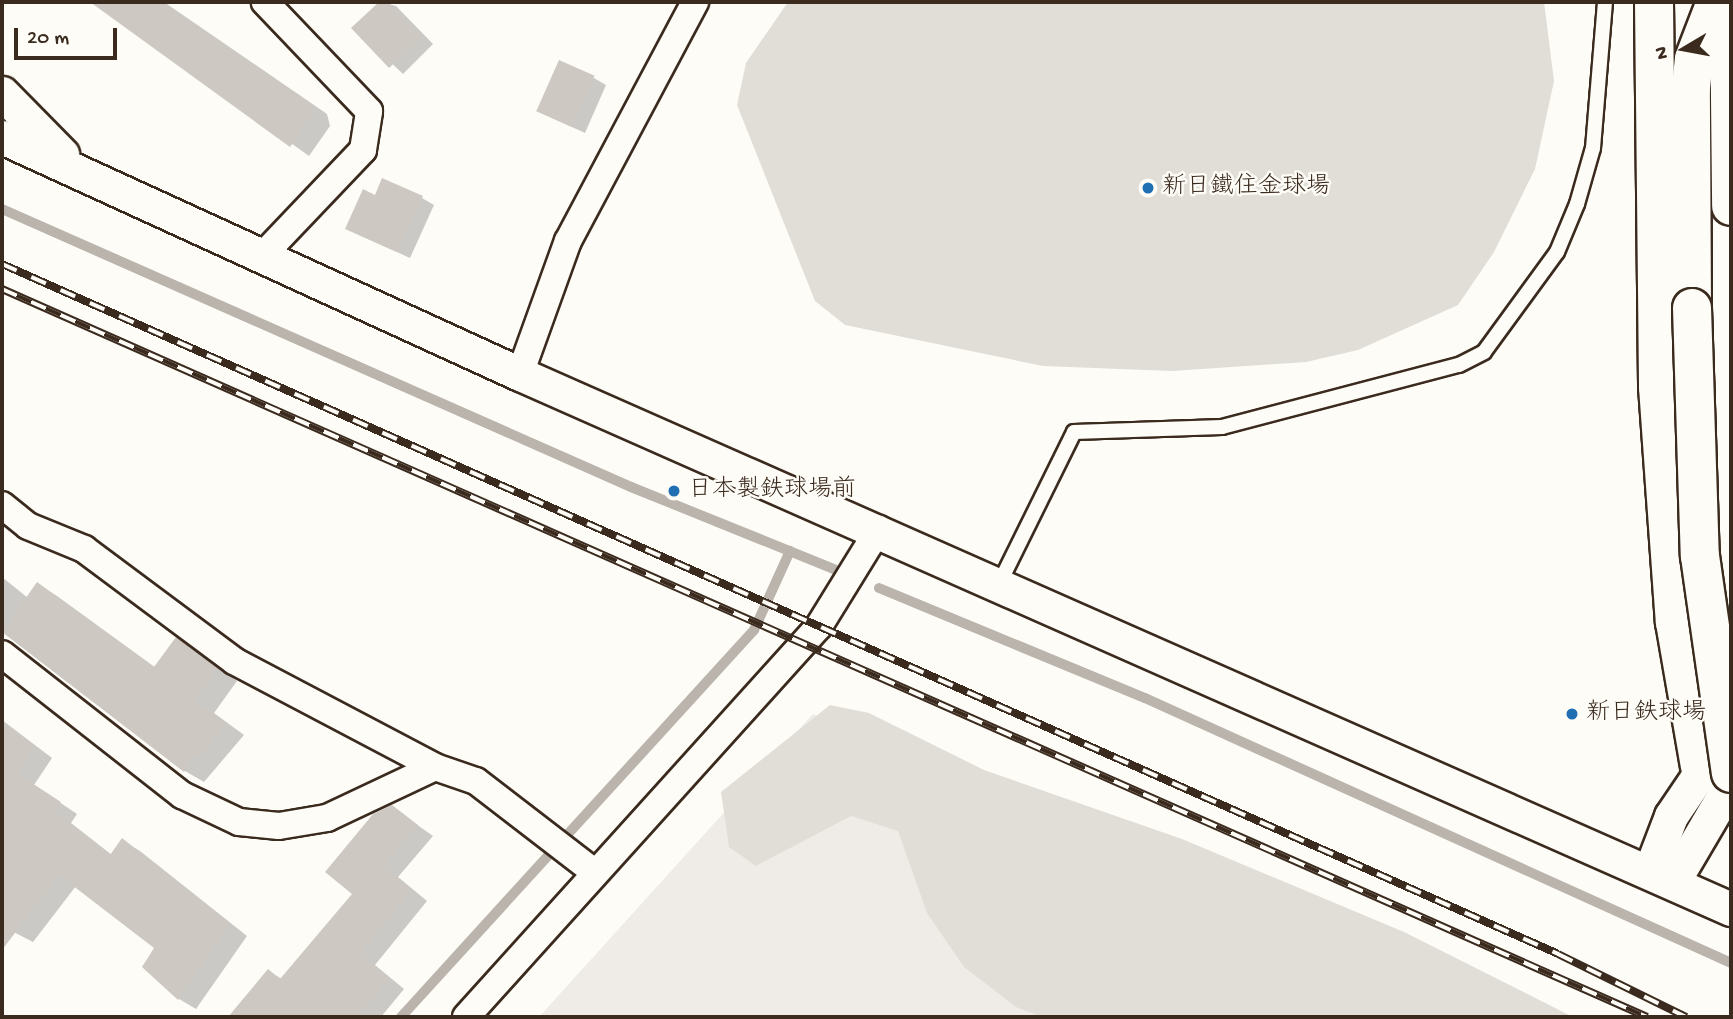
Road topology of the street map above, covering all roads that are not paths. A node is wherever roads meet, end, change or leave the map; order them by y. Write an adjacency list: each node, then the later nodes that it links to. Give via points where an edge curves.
1 (265, 2): 11 (street, via 369,111 363,150)
2 (695, 2): 12 (street, via 568,241)
3 (1605, 2): 15 (lane, via 1593,148 1577,204 1557,252 1484,352 1459,365 1222,427 1074,432)
4 (1654, 2): 19 (highway, via 1658,387 1675,622)
5 (1716, 2): 19 (highway, bridge, via 1694,59 1691,87 1692,308 1700,556)
6 (1729, 2): 10 (highway)
7 (2, 93): 9 (street)
8 (2, 137): 9 (street)
9 (72, 163): 11 (street)
10 (1731, 206)
11 (263, 255): 12 (street)
12 (520, 374): 14 (street)
13 (2, 505): 18 (street, via 28,526 84,549 234,661)
14 (878, 530): 15 (street); 20 (street, via 819,626)
15 (999, 584): 21 (street)
16 (2, 654): 18 (street, via 182,795 239,822 279,826 327,818)
17 (1731, 732): 19 (street)
18 (435, 767): 20 (street, via 476,782)
19 (1721, 774): 21 (street)
20 (593, 871): 23 (street)
21 (1661, 876): 22 (street)
22 (1731, 909)
23 (466, 1017)

